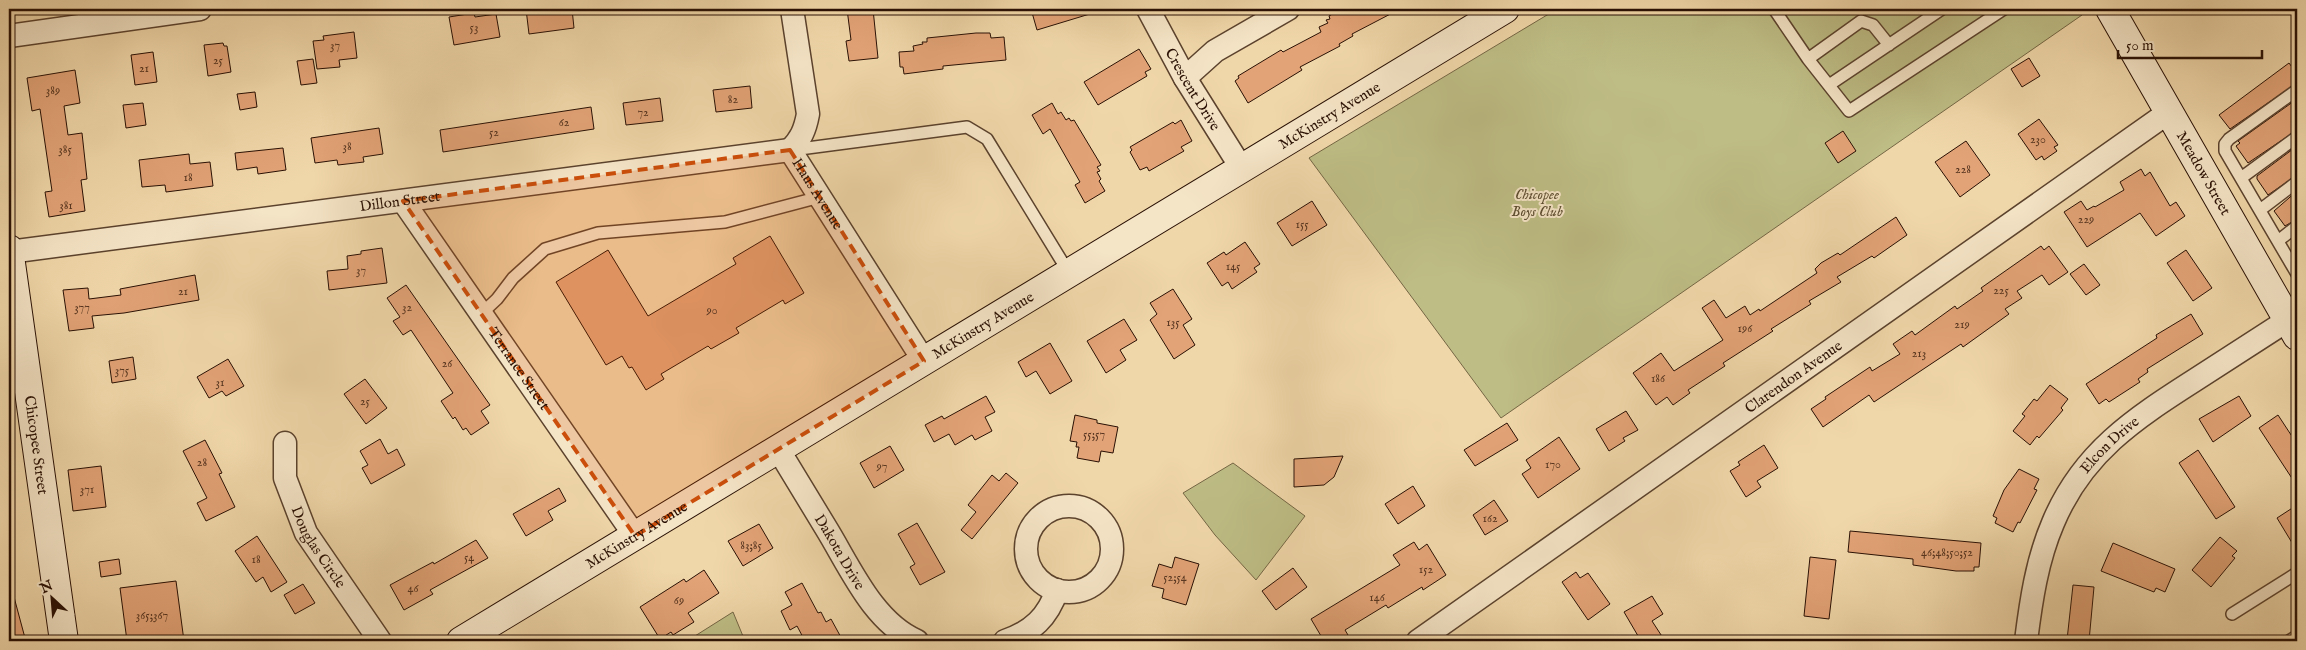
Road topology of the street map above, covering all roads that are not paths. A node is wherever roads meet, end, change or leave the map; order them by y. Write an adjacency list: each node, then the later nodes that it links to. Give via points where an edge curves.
1 (200, 9): 10 (street)
2 (792, 9): 18 (street, Haus Avenue, via 808,114 799,141)
3 (1148, 9): 13 (street, Crescent Drive)
4 (1288, 9): 13 (street, via 1215,51)
5 (1505, 9): 19 (street, McKinstry Avenue)
6 (1774, 9): 12 (lane)
7 (1942, 9): 11 (lane)
8 (2004, 9): 14 (lane, via 1849,111)
9 (2110, 9): 16 (street, Meadow Street)
10 (9, 36)
11 (1889, 45): 12 (lane, via 1873,24 1861,21); 14 (lane)
12 (1808, 59): 14 (lane)
13 (1185, 78): 19 (street, Crescent Drive)
14 (1828, 85)
15 (2297, 90): 20 (lane, via 2225,144 2225,151)
16 (2169, 112): 31 (street, Meadow Street); 45 (street, Clarendon Avenue)
17 (2297, 137): 20 (lane)
18 (790, 150): 22 (street, Haus Avenue); 23 (street, Dillon Street); 28 (lane, via 967,127 987,139)
19 (1242, 169): 28 (street, McKinstry Avenue)
20 (2241, 178): 24 (lane)
21 (2297, 182): 24 (lane)
22 (820, 197): 30 (lane, via 725,222 598,233 545,249); 32 (street, Haus Avenue)
23 (403, 201): 27 (street, Dillon Street); 30 (street, Terrance Street)
24 (2260, 210): 26 (lane)
25 (2297, 226): 26 (lane)
26 (2278, 241): 29 (lane)
27 (9, 251): 40 (street, Chicopee Street)
28 (1069, 274): 32 (street, McKinstry Avenue)
29 (2297, 274)
30 (481, 314): 35 (street, Terrance Street)
31 (2293, 328): 46 (street, Elcon Drive, via 2150,408 2119,432 2089,462 2061,505 2046,542 2033,590)
32 (924, 361): 34 (street, McKinstry Avenue)
33 (285, 443): 41 (street, Douglas Circle, via 284,478 306,533)
34 (778, 449): 35 (street, McKinstry Avenue); 43 (street, Dakota Drive, via 877,608 899,631)
35 (635, 536): 42 (street, McKinstry Avenue)
36 (2297, 573): 38 (lane)
37 (1057, 590): 44 (street, via 1050,609 1040,620 1027,631)
38 (2232, 614)
39 (2297, 636): 47 (lane)
40 (64, 641)
41 (380, 641)
42 (461, 641)
43 (916, 641)
44 (1005, 641)
45 (1418, 641)
46 (2026, 641)
47 (2289, 641)

